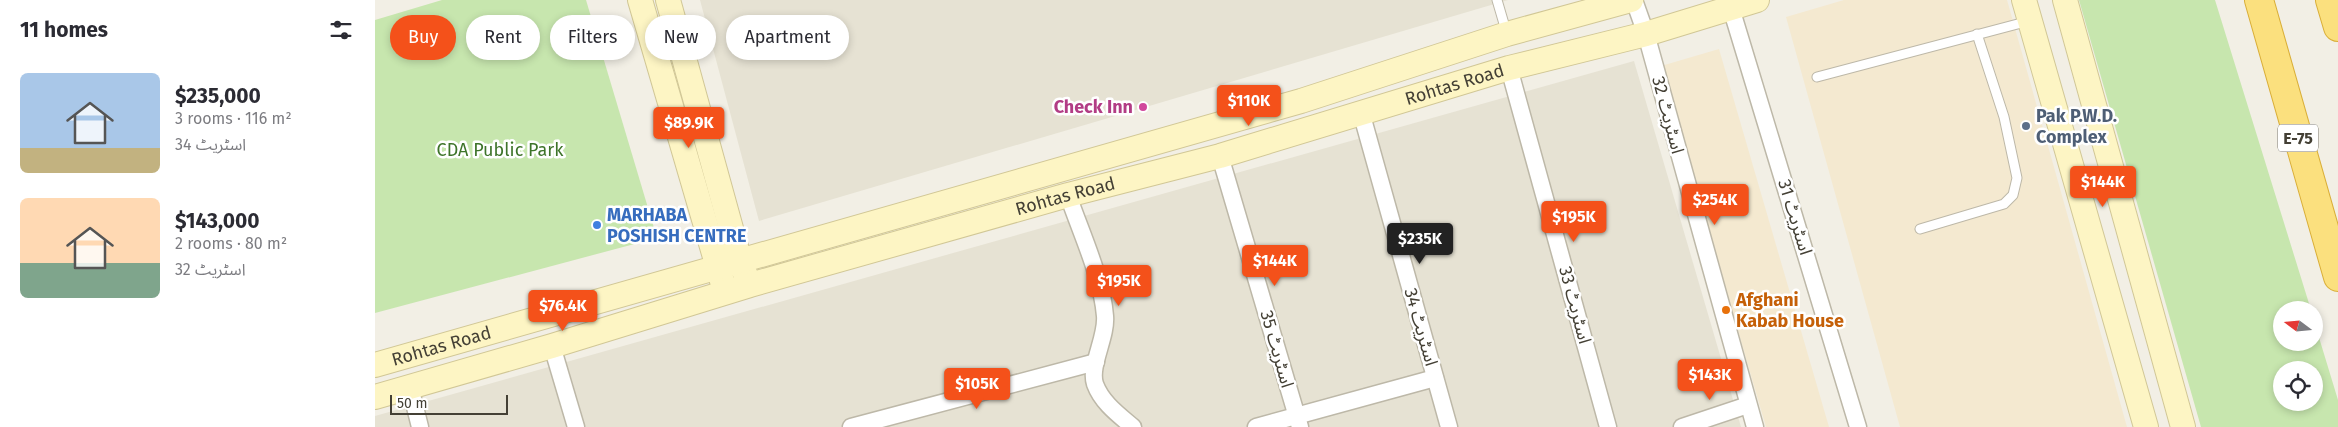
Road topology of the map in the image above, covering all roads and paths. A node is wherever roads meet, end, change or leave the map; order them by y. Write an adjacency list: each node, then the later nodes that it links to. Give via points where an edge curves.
1 (640, 0): 21 (main road)
2 (668, 0): 21 (main road)
3 (1497, 0): 12 (lane)
4 (1632, 0): 12 (main road, Rohtas Road); 13 (street, اسٹریٹ 32)
5 (1757, 0): 9 (main road, Rohtas Road)
6 (2065, 0): 44 (main road)
7 (2259, 0): 22 (highway, E-75)
8 (2330, 0): 11 (highway)
9 (1731, 8): 13 (main road, Rohtas Road); 42 (street, اسٹریٹ 31)
10 (2027, 10): 14 (lane); 43 (main road)
11 (2338, 27)
12 (1507, 34): 21 (main road, Rohtas Road, via 1301,101)
13 (1646, 34): 15 (main road, Rohtas Road); 31 (street, اسٹریٹ 32)
14 (1977, 34): 16 (lane); 20 (lane, via 2004,117 2017,178 2013,195 2004,204)
15 (1509, 68): 17 (main road, Rohtas Road); 39 (street, اسٹریٹ 33)
16 (1817, 77)
17 (1361, 112): 18 (main road, Rohtas Road); 28 (street, اسٹریٹ 34)
18 (1220, 156): 19 (main road, Rohtas Road); 32 (street, اسٹریٹ 35)
19 (1068, 195): 23 (main road, Rohtas Road); 26 (street, via 1100,290 1105,318 1102,345)
20 (1920, 229)
21 (729, 264): 23 (main road); 24 (main road); 27 (main road, Rohtas Road)
22 (2338, 276)
23 (750, 285): 24 (main road, Rohtas Road)
24 (725, 292): 25 (main road, Rohtas Road)
25 (552, 346): 29 (main road, Rohtas Road); 34 (street)
26 (1095, 362): 35 (street); 36 (street, via 1094,383 1114,411)
27 (375, 365)
28 (1435, 378): 32 (street); 38 (street, اسٹریٹ 34)
29 (410, 387): 30 (main road, Rohtas Road); 33 (street)
30 (375, 397)
31 (1749, 405): 40 (street); 41 (street, اسٹریٹ 32)
32 (1298, 422): 37 (street)
33 (420, 427)
34 (576, 427)
35 (851, 427)
36 (1133, 427)
37 (1257, 427)
38 (1449, 427)
39 (1608, 427)
40 (1682, 427)
41 (1755, 427)
42 (1858, 427)
43 (2146, 427)
44 (2183, 427)

